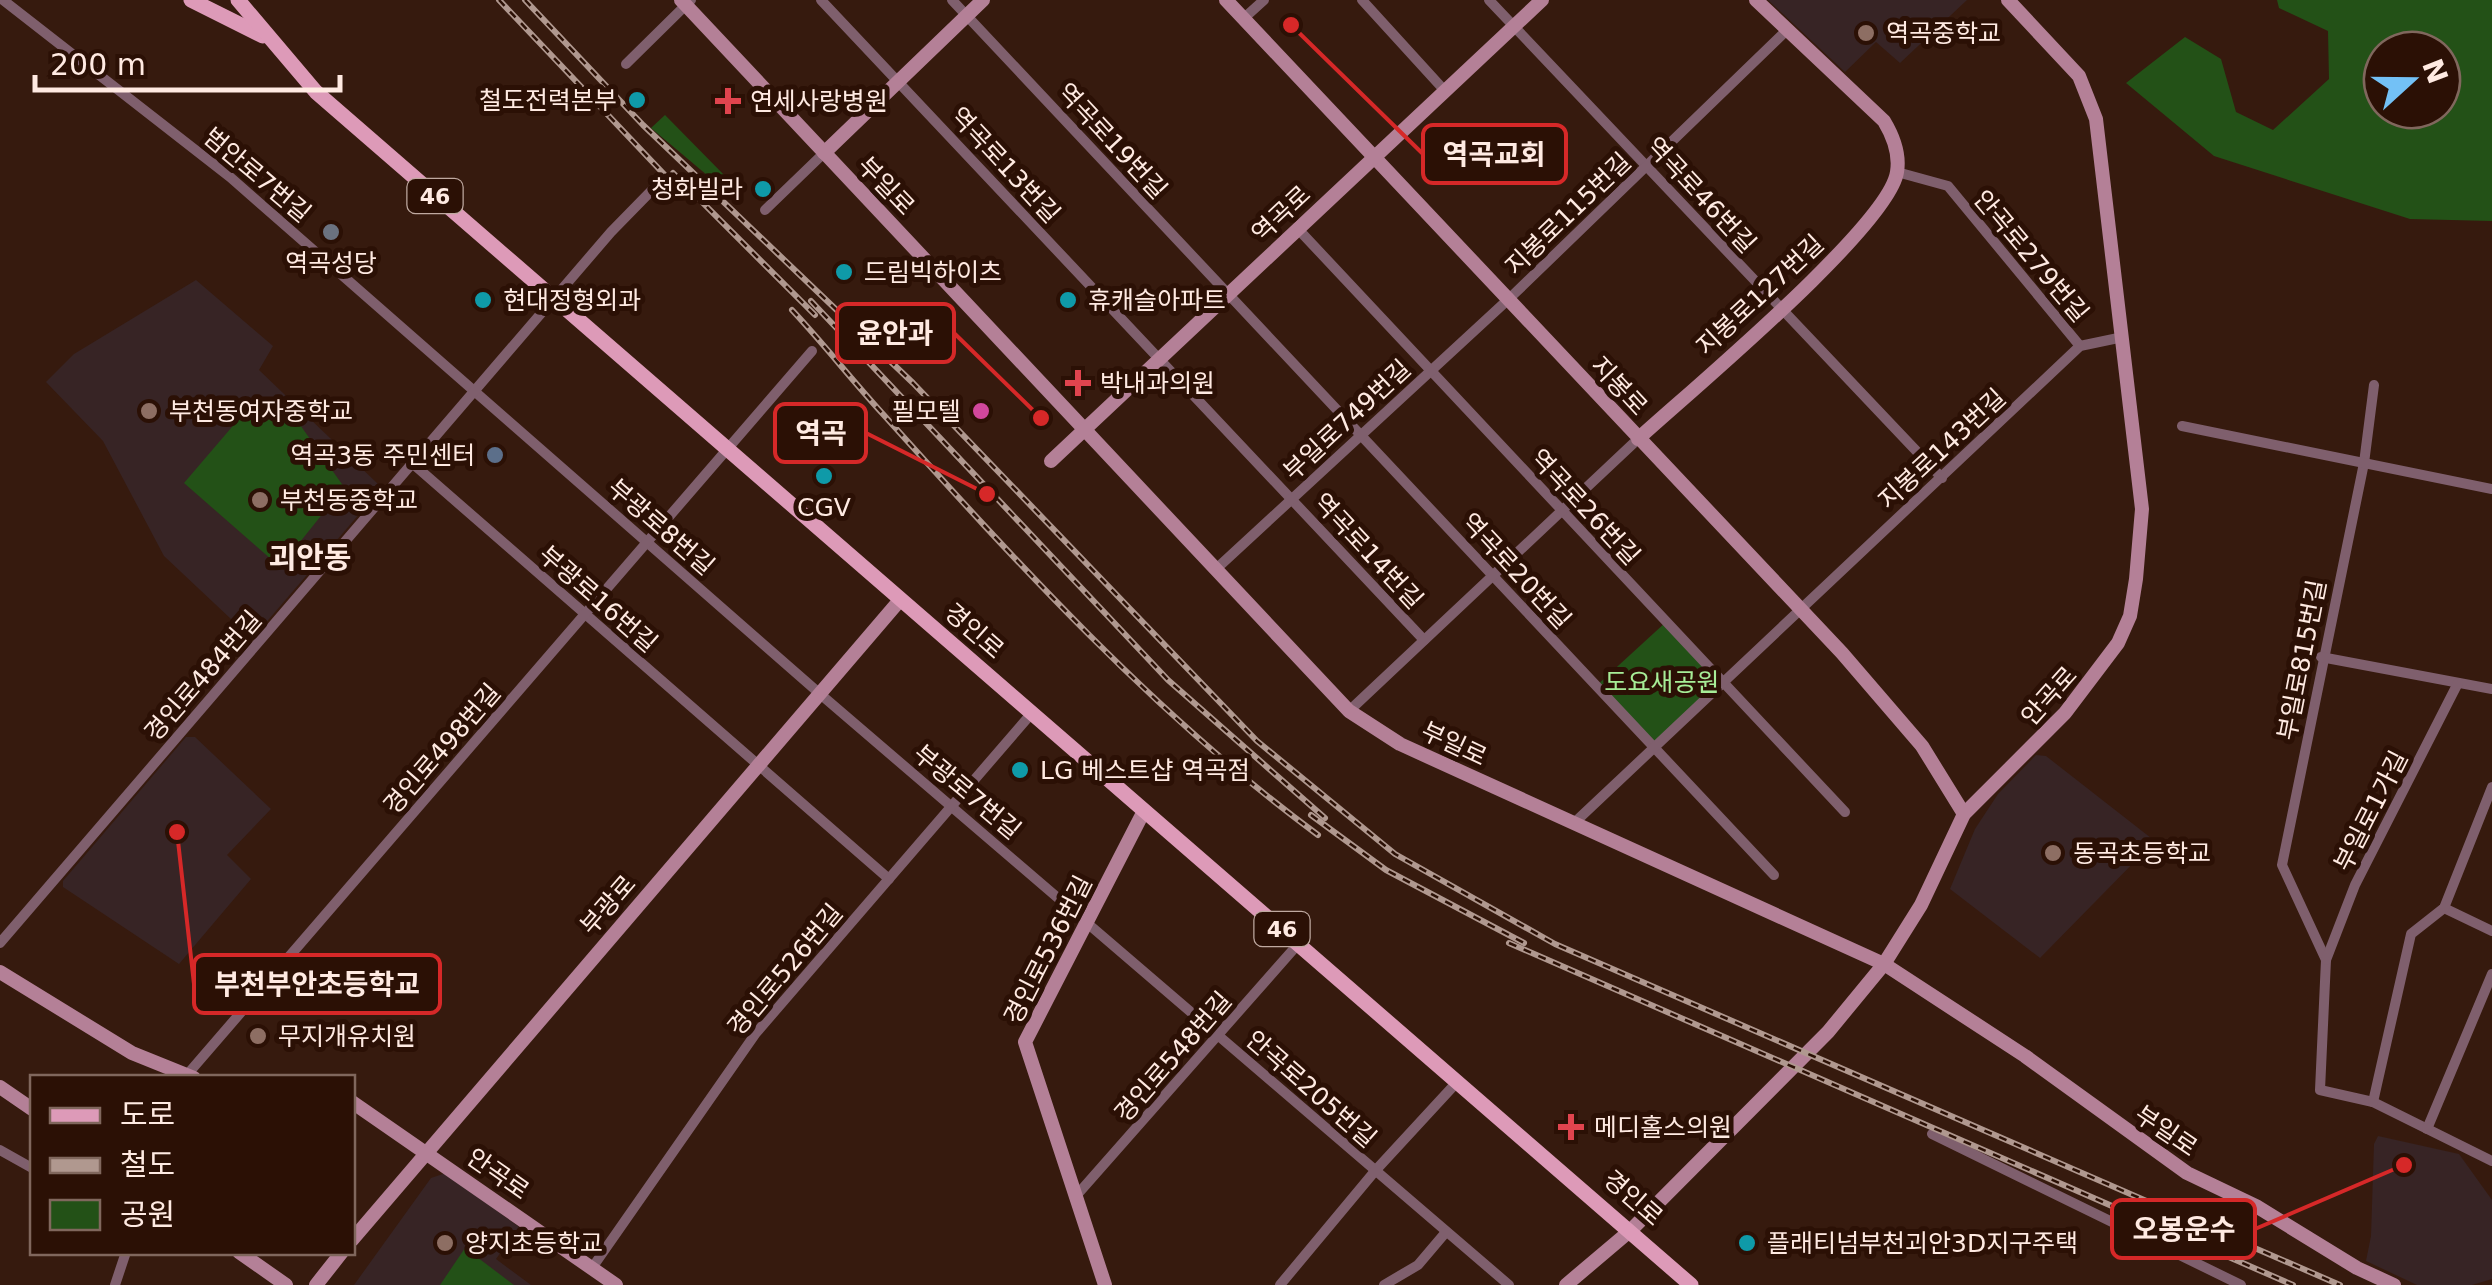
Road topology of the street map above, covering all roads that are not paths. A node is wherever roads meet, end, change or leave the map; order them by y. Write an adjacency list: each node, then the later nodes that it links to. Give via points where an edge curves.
1 (3, 0): 40 (street, 범안로7번길, via 230,177)
2 (190, 0): 19 (main road)
3 (238, 0): 19 (main road, 경인로 / 46)
4 (821, 0): 21 (street, 역곡로13번길)
5 (952, 0): 15 (street, 역곡로19번길)
6 (983, 0): 15 (street)
7 (1226, 0): 16 (street, 지봉로)
8 (1264, 0): 16 (street)
9 (1362, 0): 22 (street)
10 (1489, 0): 17 (street, 역곡로46번길)
11 (1542, 0): 17 (street, 역곡로)
12 (1756, 0): 18 (street)
13 (2008, 0): 34 (street, 안곡로, via 2056,47 2090,99)
14 (686, 2): 20 (street); 23 (street, 부일로)
15 (967, 16): 21 (street); 30 (street, 역곡로19번길)
16 (1244, 19): 24 (street, 지봉로)
17 (1514, 26): 22 (street, 역곡로); 25 (street, 역곡로46번길)
18 (1786, 31): 25 (street, 지봉로115번길); 26 (street, via 1884,121)
19 (268, 39): 32 (main road, 경인로 / 46, via 316,92)
20 (626, 64)
21 (898, 81): 23 (street); 37 (street, 역곡로13번길)
22 (1445, 91): 24 (street, 역곡로)
23 (824, 153): 28 (street); 42 (street, 부일로)
24 (1373, 158): 29 (street, 역곡로); 31 (street, 지봉로)
25 (1647, 166): 31 (street, 지봉로115번길); 33 (street, 역곡로46번길)
26 (1897, 172): 33 (street, 지봉로127번길, via 1871,221); 35 (street, 안곡로279번길, via 1948,186)
27 (655, 188): 32 (street, 경인로484번길)
28 (764, 210)
29 (1298, 228): 30 (street, 역곡로); 38 (street, 역곡로26번길)
30 (1229, 294): 37 (street, 역곡로); 43 (street, 역곡로20번길)
31 (1506, 298): 38 (street, 부일로749번길); 44 (street, 지봉로)
32 (554, 300): 40 (street, 경인로484번길); 45 (main road, 경인로 / 46)
33 (1780, 308): 44 (street, 지봉로127번길); 49 (street, 역곡로46번길)
34 (2122, 337): 35 (street); 73 (street, 안곡로, via 2142,509 2130,616 2098,675)
35 (2080, 346): 49 (street, 지봉로143번길)
36 (812, 350): 45 (street, 경인로498번길)
37 (1160, 358): 42 (street, 역곡로); 51 (street, 역곡로14번길)
38 (1429, 370): 43 (street, 부일로749번길); 52 (street, 역곡로26번길)
39 (2374, 386): 47 (street, 부일로815번길)
40 (476, 390): 48 (street, 경인로484번길); 53 (street, 부광로8번길)
41 (2182, 426): 47 (street)
42 (1086, 427): 46 (street, 역곡로); 54 (street, 부일로)
43 (1360, 434): 51 (street, 부일로749번길); 55 (street, 역곡로20번길)
44 (1638, 439): 52 (street); 57 (street, 지봉로)
45 (728, 448): 53 (street, 경인로498번길); 56 (main road, 경인로 / 46)
46 (1050, 461)
47 (2364, 462): 50 (street); 60 (street, 부일로815번길)
48 (412, 464): 58 (street, 부광로16번길); 81 (street, 경인로484번길)
49 (1942, 478): 57 (street, 지봉로143번길)
50 (2492, 488)
51 (1292, 498): 54 (street, 부일로749번길); 59 (street, 역곡로14번길)
52 (1561, 510): 55 (street); 61 (street, 역곡로26번길)
53 (646, 542): 58 (street, 경인로498번길); 64 (street, 부광로8번길)
54 (1216, 570): 65 (street, 부일로)
55 (1493, 574): 59 (street); 67 (street, 역곡로20번길)
56 (900, 600): 64 (street, 부광로); 66 (main road, 경인로 / 46)
57 (1799, 609): 61 (street, 지봉로143번길); 73 (street, 지봉로, via 1922,746)
58 (585, 614): 68 (street, 부광로16번길); 89 (street, 경인로498번길)
59 (1424, 640): 65 (street)
60 (2321, 657): 62 (street); 75 (street, 부일로815번길)
61 (1722, 682): 67 (street, 지봉로143번길); 72 (street, 역곡로26번길)
62 (2458, 683): 63 (street); 83 (street, 부일로1가길, via 2356,884)
63 (2492, 690)
64 (819, 693): 68 (street, 부광로); 70 (street, 부광로7번길)
65 (1349, 711): 74 (street, 부일로, via 1400,744)
66 (1031, 714): 70 (street, 경인로526번길); 71 (main road, 경인로 / 46)
67 (1651, 748): 74 (street, 지봉로143번길); 76 (street, 역곡로20번길)
68 (759, 764): 77 (street, 부광로16번길); 98 (street, 부광로)
69 (2492, 787): 78 (street)
70 (954, 806): 77 (street, 경인로526번길); 79 (street, 부광로7번길)
71 (1144, 810): 79 (street, 경인로536번길); 82 (main road, 경인로 / 46)
72 (1845, 812)
73 (1964, 814): 84 (street, 안곡로, via 1921,906)
74 (1573, 824): 84 (street, 부일로)
75 (2282, 866): 83 (street, 부일로1가길)
76 (1774, 875)
77 (889, 878): 109 (street, 경인로526번길, via 756,1033)
78 (2444, 908): 80 (street); 92 (street, via 2411,934)
79 (1088, 922): 87 (street, 안곡로205번길); 102 (street, 경인로536번길, via 1025,1042)
80 (2492, 931)
81 (0, 943)
82 (1299, 943): 87 (street, 경인로548번길); 90 (main road, 경인로 / 46)
83 (2326, 960): 92 (street, 부일로1가길, via 2320,1090)
84 (1884, 964): 103 (street, 안곡로, via 1828,1032); 121 (street, 부일로, via 2187,1174)
85 (0, 972): 88 (street, via 132,1053)
86 (2492, 974): 95 (street)
87 (1218, 1036): 101 (street, 안곡로205번길); 102 (street, 경인로548번길)
88 (187, 1075)
89 (191, 1075)
90 (1458, 1081): 101 (street); 103 (main road, 경인로 / 46)
91 (0, 1087): 94 (street)
92 (2373, 1102): 95 (street, 부일로1가길)
93 (355, 1104): 98 (street, 안곡로)
94 (30, 1108)
95 (2427, 1130): 99 (street, 부일로1가길)
96 (1932, 1134): 120 (street)
97 (0, 1150): 100 (street)
98 (426, 1150): 105 (street, 부광로); 109 (street, 안곡로)
99 (2492, 1161)
100 (30, 1167)
101 (1374, 1170): 104 (street, 안곡로205번길); 116 (street)
102 (1076, 1196): 115 (street, 경인로536번길)
103 (1632, 1230): 118 (street, 안곡로); 119 (main road, 경인로 / 46)
104 (1446, 1232): 110 (street); 117 (street, 안곡로205번길)
105 (355, 1236)
106 (125, 1255): 111 (street)
107 (243, 1255): 112 (street)
108 (340, 1255): 113 (street)
109 (592, 1268): 114 (street, 안곡로)
110 (1391, 1284)
111 (115, 1285)
112 (286, 1285)
113 (316, 1285)
114 (616, 1285)
115 (1105, 1285)
116 (1280, 1285)
117 (1508, 1285)
118 (1566, 1285)
119 (1691, 1285)
120 (2242, 1285)
121 (2394, 1285)

